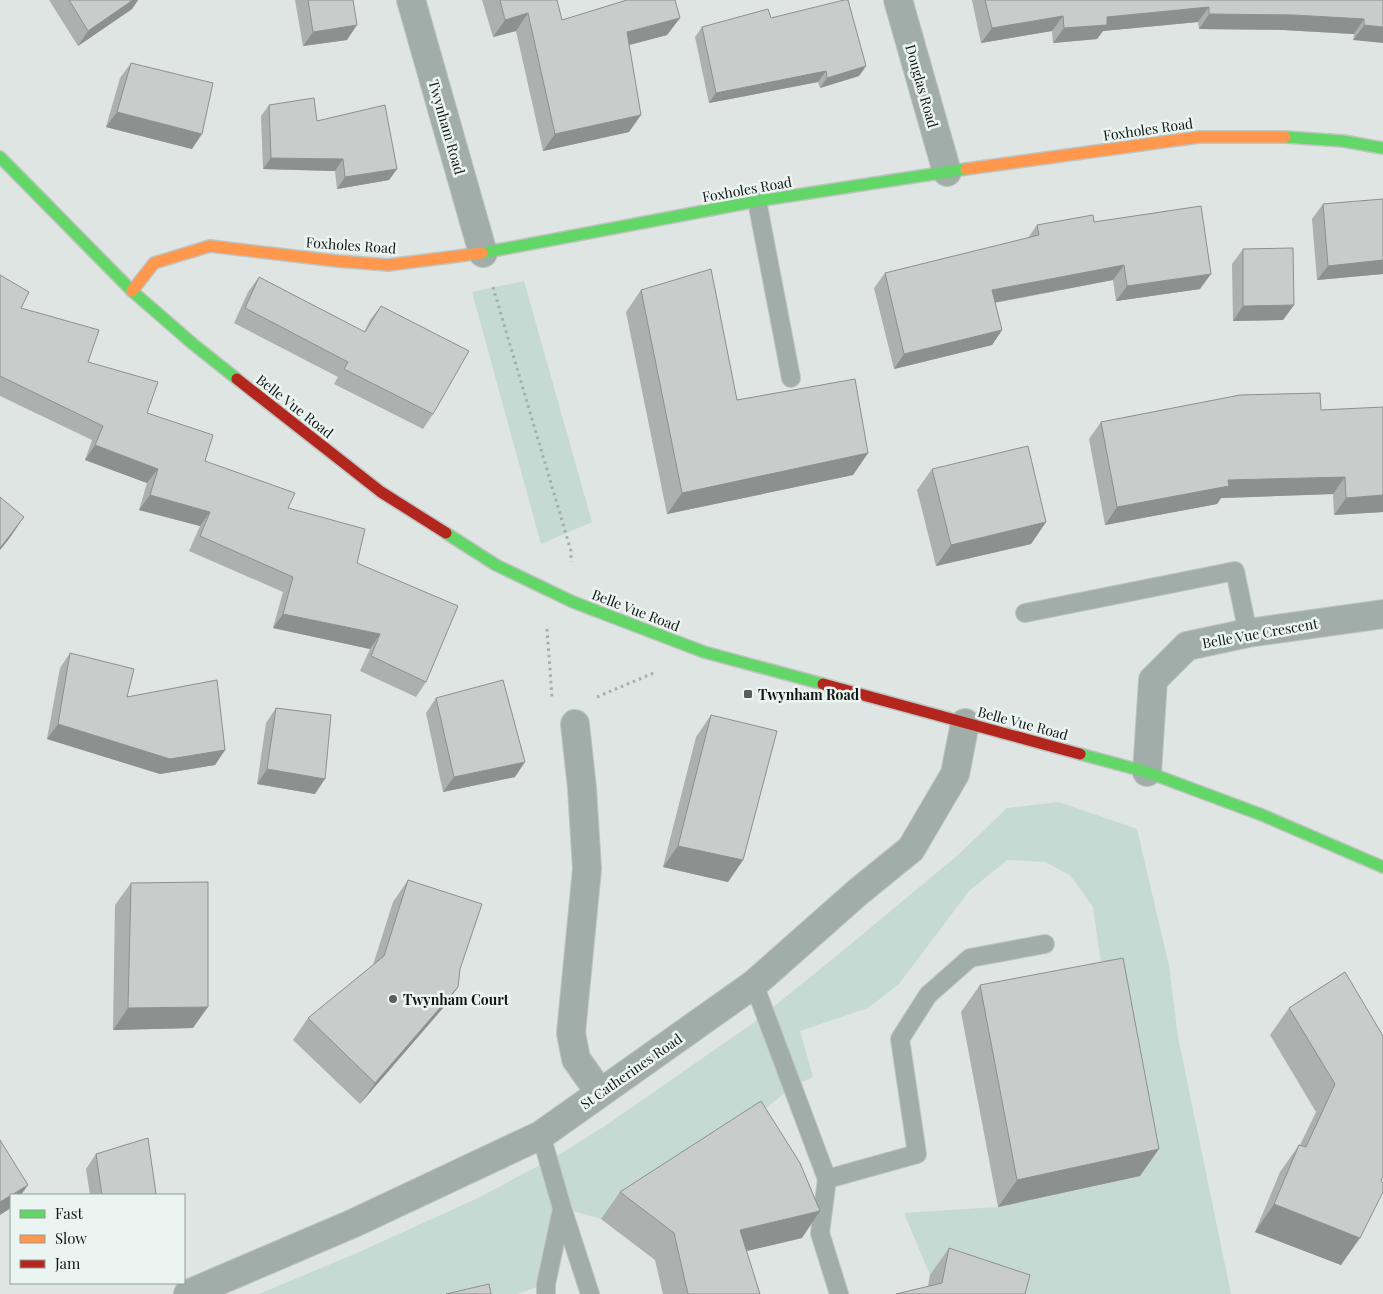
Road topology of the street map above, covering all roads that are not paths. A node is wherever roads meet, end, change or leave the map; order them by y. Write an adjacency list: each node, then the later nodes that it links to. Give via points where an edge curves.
1 (411, 0): 7 (street, Twynham Road)
2 (898, 0): 5 (street, Douglas Road)
3 (1383, 148): 5 (main road, Foxholes Road, via 1343,141 1271,136 1199,137)
4 (0, 157): 8 (main road, Belle Vue Road)
5 (947, 172): 6 (main road, Foxholes Road)
6 (757, 201): 7 (main road, Foxholes Road); 9 (lane)
7 (483, 254): 8 (main road, Foxholes Road, via 388,264 210,246 154,263)
8 (132, 291): 13 (main road, Belle Vue Road, via 193,344 381,492 496,565 573,602 704,652)
9 (791, 378)
10 (1025, 613): 12 (lane, via 1235,572)
11 (1383, 614): 12 (street, Belle Vue Crescent)
12 (1248, 633): 15 (street, Belle Vue Crescent, via 1187,646 1153,680)
13 (965, 723): 15 (main road, Belle Vue Road); 18 (street, St Catherines Road, via 955,774 911,849)
14 (575, 724): 19 (street, via 587,869 571,1033 576,1058)
15 (1148, 772): 16 (main road, Belle Vue Road, via 1262,815)
16 (1383, 867)
17 (1045, 944): 21 (lane, via 970,958 928,995 900,1039 917,1154)
18 (754, 984): 19 (street, St Catherines Road); 21 (lane)
19 (600, 1093): 20 (street, St Catherines Road)
20 (541, 1135): 22 (lane); 23 (street, St Catherines Road, via 354,1223)
21 (827, 1179): 26 (lane, via 820,1233)
22 (562, 1208): 24 (lane); 25 (lane)
23 (188, 1294)
24 (546, 1294)
25 (590, 1294)
26 (839, 1294)

